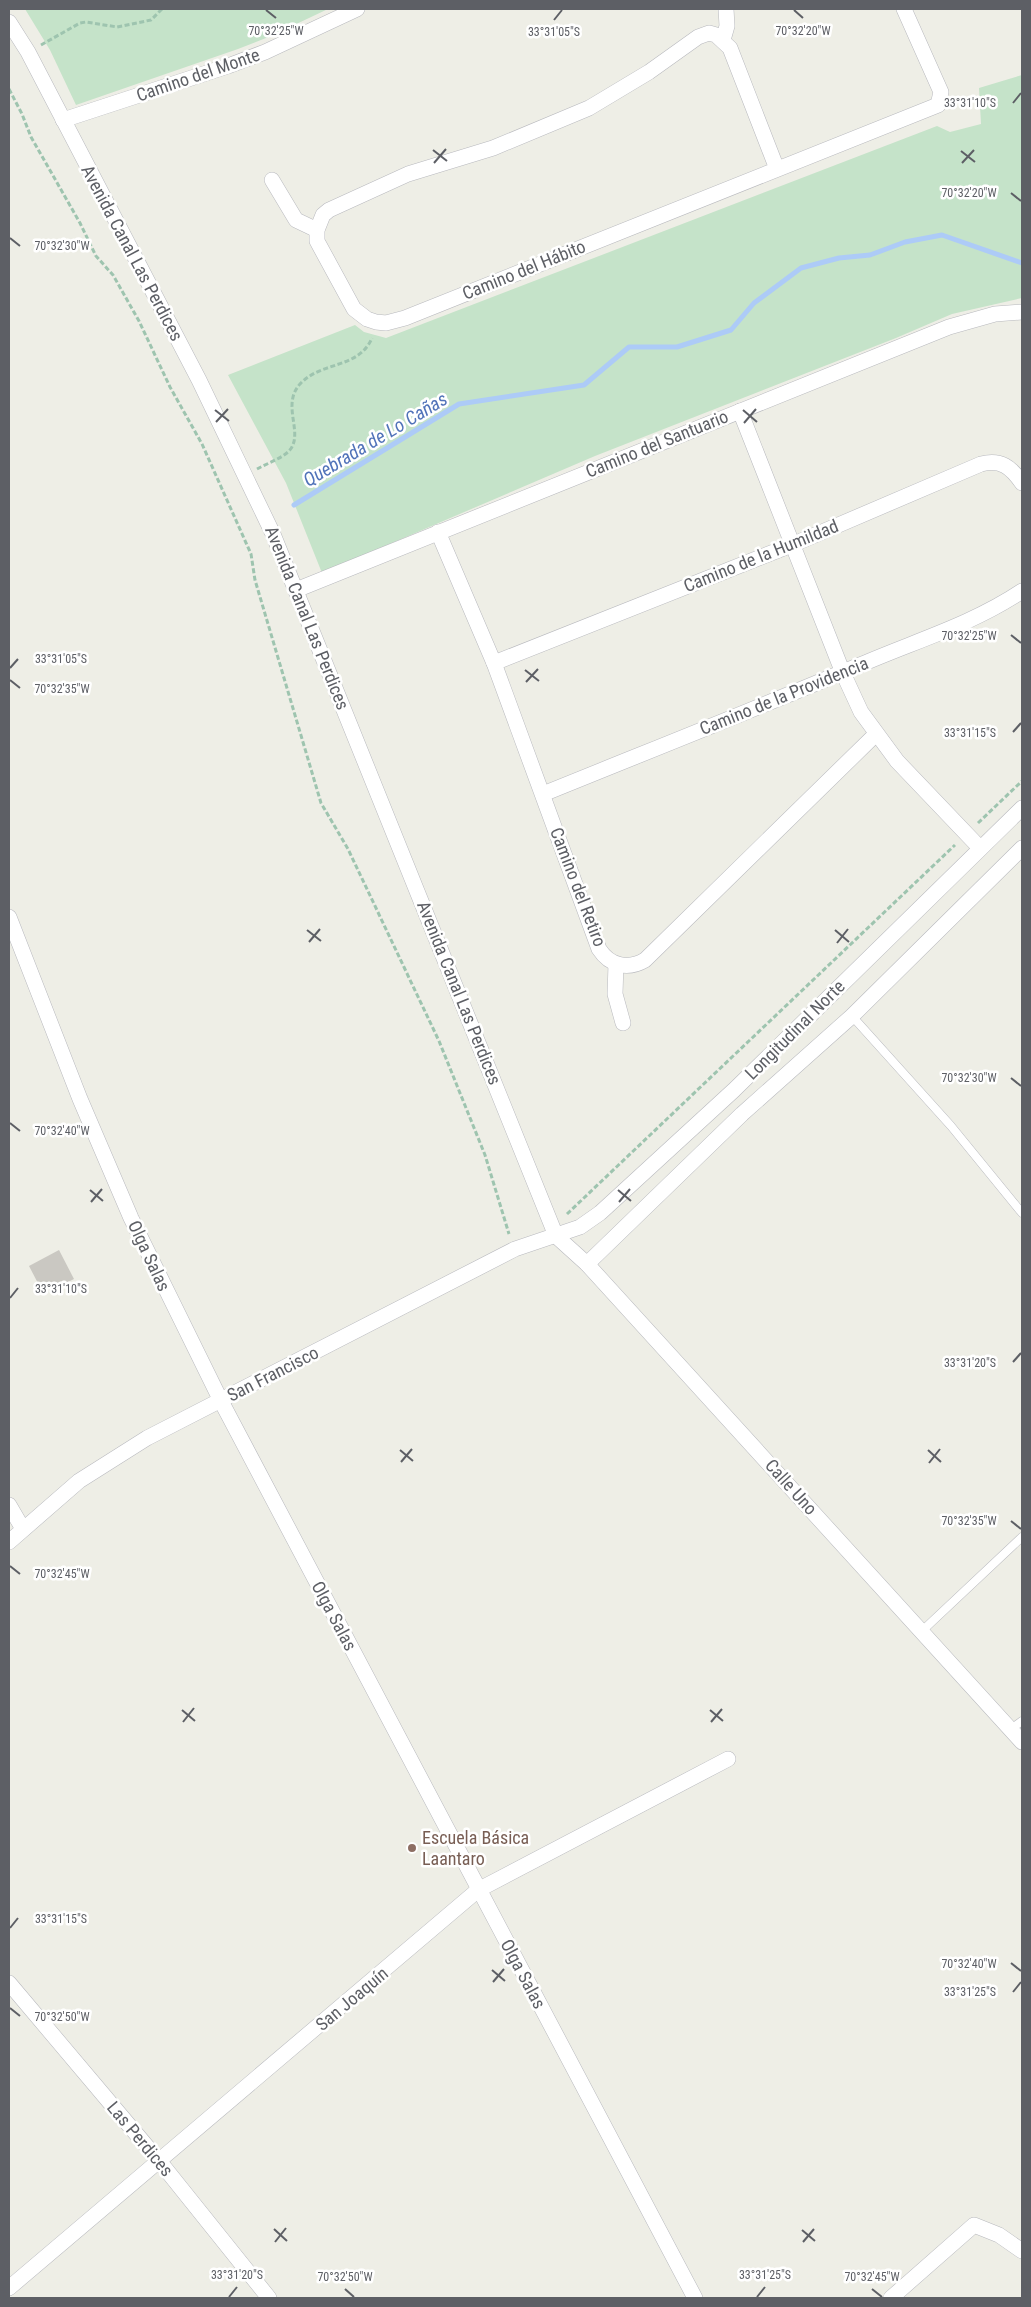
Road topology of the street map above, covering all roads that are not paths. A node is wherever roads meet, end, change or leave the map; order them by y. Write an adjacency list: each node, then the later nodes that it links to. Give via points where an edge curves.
1 (357, 9): 6 (street, Camino del Monte, via 228,66)
2 (726, 9): 5 (street, via 727,26)
3 (904, 9): 7 (street, Camino del Hábito, via 941,92 938,105)
4 (9, 22): 6 (street, Avenida Canal Las Perdices)
5 (723, 40): 7 (street, via 730,48); 9 (street, via 709,33 698,37 650,72 589,108 493,148 408,174 329,210 318,221)
6 (63, 120): 15 (street, Avenida Canal Las Perdices, via 246,475)
7 (777, 169): 9 (street, Camino del Hábito, via 396,322 376,322 359,314 350,304 317,241)
8 (272, 180): 9 (street, via 296,220)
9 (317, 230)
10 (1022, 312): 11 (street, Camino del Santuario, via 996,314 949,327)
11 (740, 411): 13 (street, Camino del Santuario); 14 (street)
12 (1022, 483): 14 (street, Camino de la Humildad, via 1009,466 989,462)
13 (438, 532): 15 (street, Camino del Santuario); 17 (street, Camino del Retiro)
14 (794, 544): 17 (street, Camino de la Humildad); 18 (street)
15 (296, 590): 29 (street, Avenida Canal Las Perdices)
16 (1022, 591): 18 (street, Camino de la Providencia, via 970,622)
17 (494, 663): 20 (street, Camino del Retiro)
18 (843, 673): 19 (street, via 861,712); 20 (street, Camino de la Providencia)
19 (876, 734): 22 (street, via 897,761); 25 (street, Camino del Retiro, via 645,960 631,966)
20 (543, 794): 25 (street, Camino del Retiro, via 599,949)
21 (1022, 808): 22 (street, Longitudinal Norte)
22 (980, 848): 29 (street, Longitudinal Norte, via 734,1090 600,1213 580,1227)
23 (1022, 848): 26 (street, Longitudinal Norte)
24 (9, 917): 31 (street, Olga Salas, via 130,1218)
25 (616, 964): 27 (street, via 615,994)
26 (852, 1016): 28 (lane); 30 (street, Longitudinal Norte, via 742,1114)
27 (623, 1023)
28 (1022, 1213)
29 (554, 1230): 30 (street, Calle Uno); 31 (street, San Francisco)
30 (587, 1264): 36 (street, Calle Uno)
31 (221, 1401): 33 (street, San Francisco, via 183,1418 111,1459); 40 (street, Olga Salas)
32 (9, 1505): 33 (street)
33 (23, 1529): 35 (street, San Francisco)
34 (1022, 1537): 36 (lane)
35 (9, 1542)
36 (922, 1630): 37 (street, Calle Uno)
37 (1016, 1725): 38 (street, Calle Uno)
38 (1022, 1742)
39 (728, 1759): 40 (street, San Joaquín)
40 (478, 1890): 42 (street, San Joaquín); 46 (street, Olga Salas)
41 (9, 1983): 42 (street, Las Perdices)
42 (160, 2162): 44 (street, San Joaquín); 45 (street, Las Perdices)
43 (1022, 2251): 47 (street, via 999,2235 974,2225)
44 (9, 2288)
45 (269, 2298)
46 (695, 2298)
47 (892, 2298)

